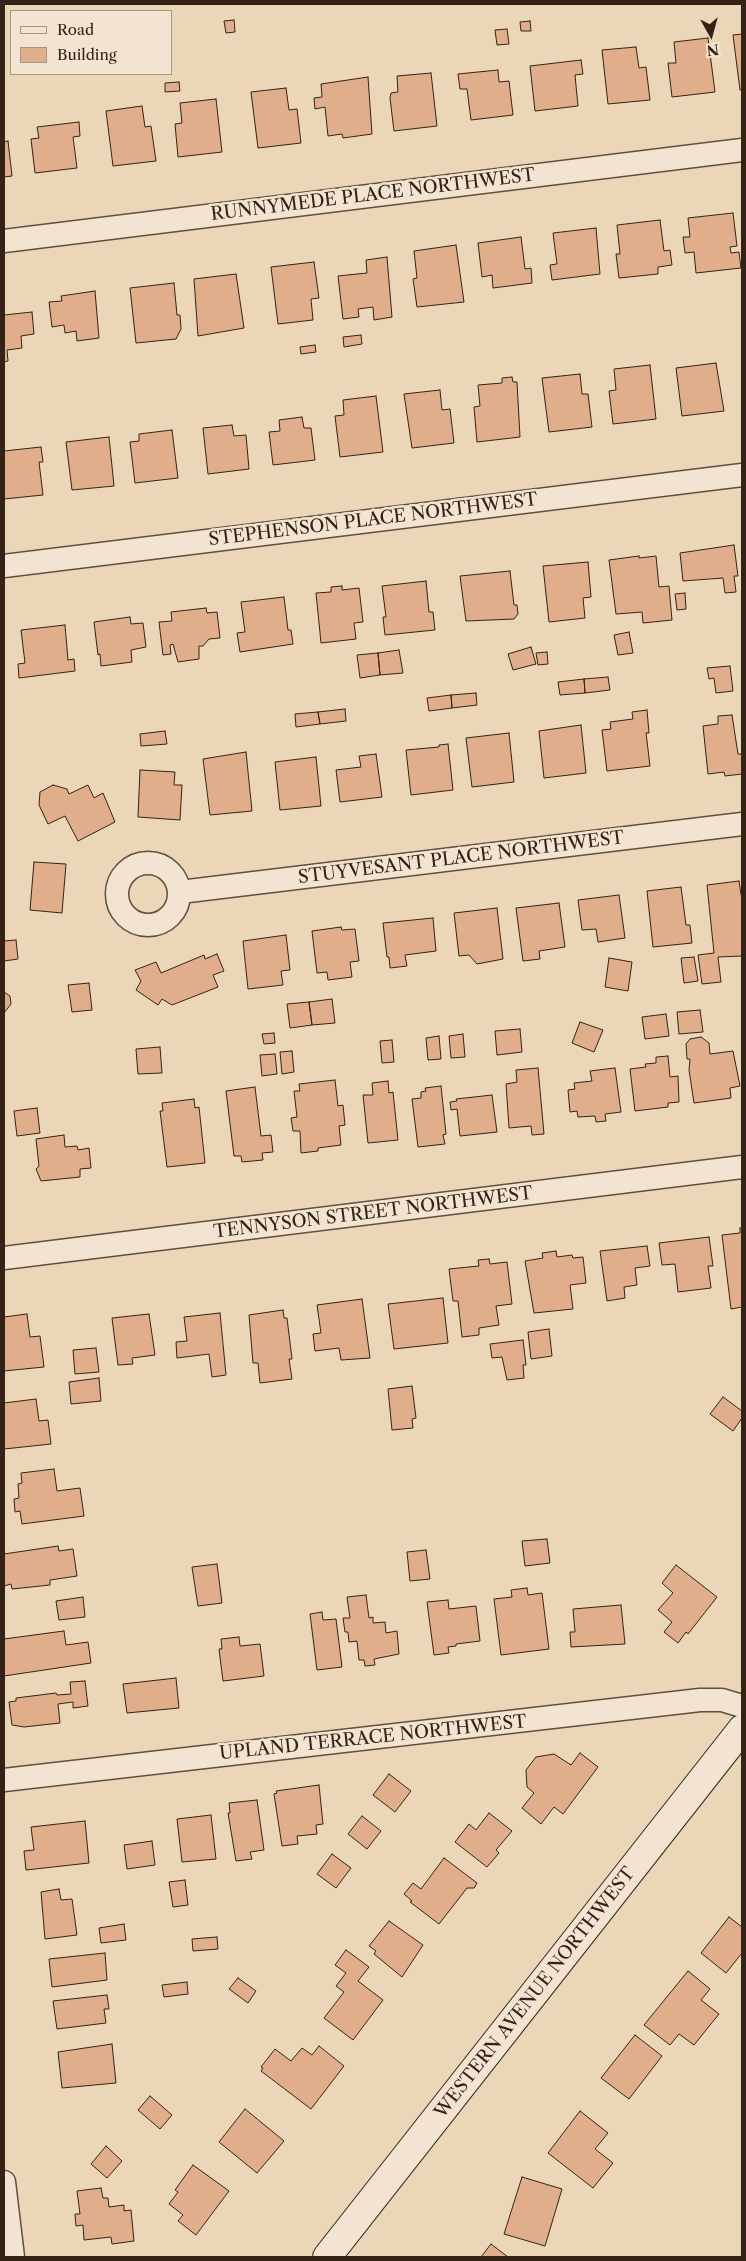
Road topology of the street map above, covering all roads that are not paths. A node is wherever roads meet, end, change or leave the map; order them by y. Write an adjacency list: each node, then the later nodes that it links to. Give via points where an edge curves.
1 (742, 150): 2 (street, RUNNYMEDE PLACE NORTHWEST)
2 (4, 240)
3 (742, 475): 4 (street, STEPHENSON PLACE NORTHWEST)
4 (4, 566)
5 (742, 824): 6 (street, STUYVESANT PLACE NORTHWEST)
6 (180, 892)
7 (742, 1168): 8 (street, TENNYSON STREET NORTHWEST)
8 (4, 1258)
9 (742, 1706): 11 (street, UPLAND TERRACE NORTHWEST, via 722,1700 700,1700)
10 (742, 1729): 14 (street, WESTERN AVENUE NORTHWEST)
11 (4, 1780)
12 (4, 2182): 13 (street)
13 (13, 2257)
14 (327, 2257)

